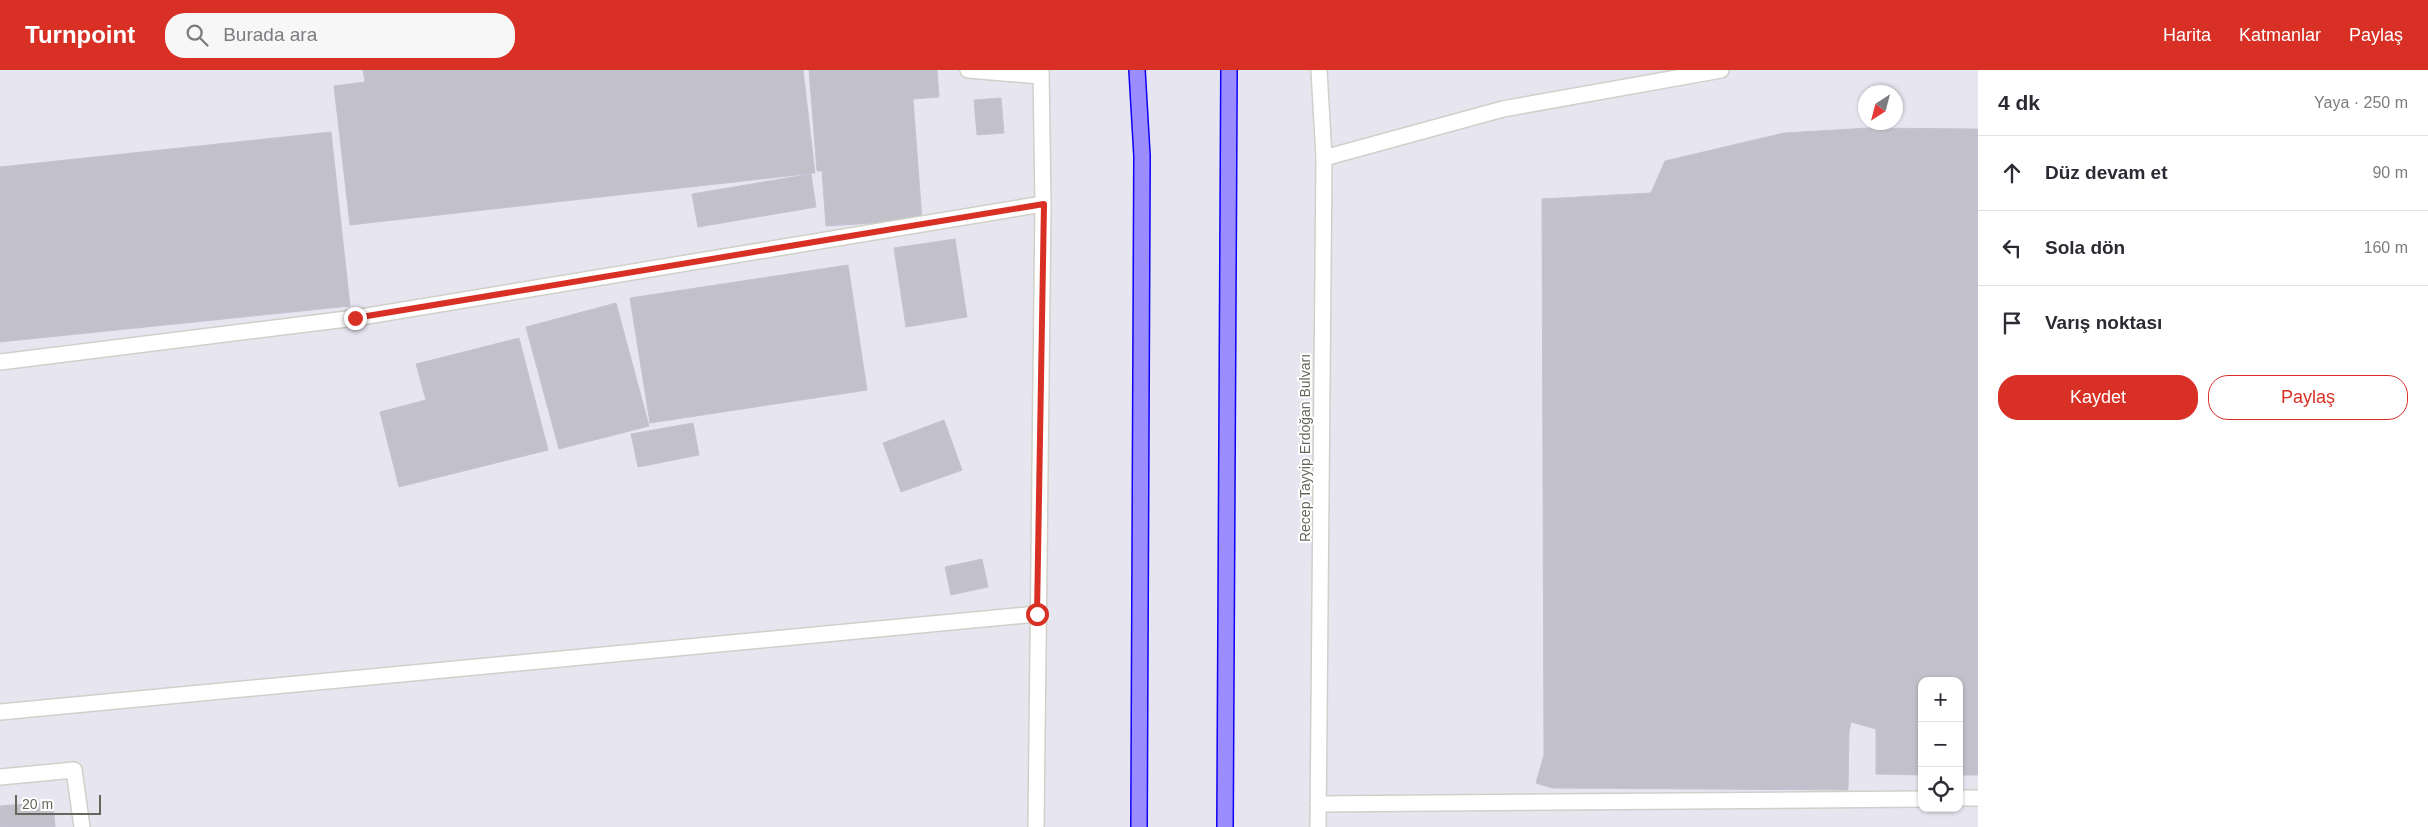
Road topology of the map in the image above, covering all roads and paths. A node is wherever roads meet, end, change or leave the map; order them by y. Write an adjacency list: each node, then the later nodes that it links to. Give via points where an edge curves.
1 (968, 70): 6 (street)
2 (1137, 70): 19 (highway, via 1142,156)
3 (1229, 70): 20 (highway)
4 (1319, 70): 7 (street, Recep Tayyip Erdoğan Bulvarı)
5 (1722, 70): 7 (street, via 1503,109)
6 (1041, 73): 8 (street)
7 (1324, 158): 16 (street, Recep Tayyip Erdoğan Bulvarı)
8 (1044, 204): 9 (street, via 355,318); 10 (street)
9 (0, 362)
10 (1037, 614): 11 (street); 18 (street)
11 (0, 712)
12 (0, 777): 17 (street, via 74,770)
13 (1963, 798): 14 (street)
14 (1978, 798)
15 (1918, 799): 16 (street)
16 (1318, 804): 21 (street, Recep Tayyip Erdoğan Bulvarı)
17 (82, 827)
18 (1036, 827)
19 (1139, 827)
20 (1225, 827)
21 (1318, 827)

